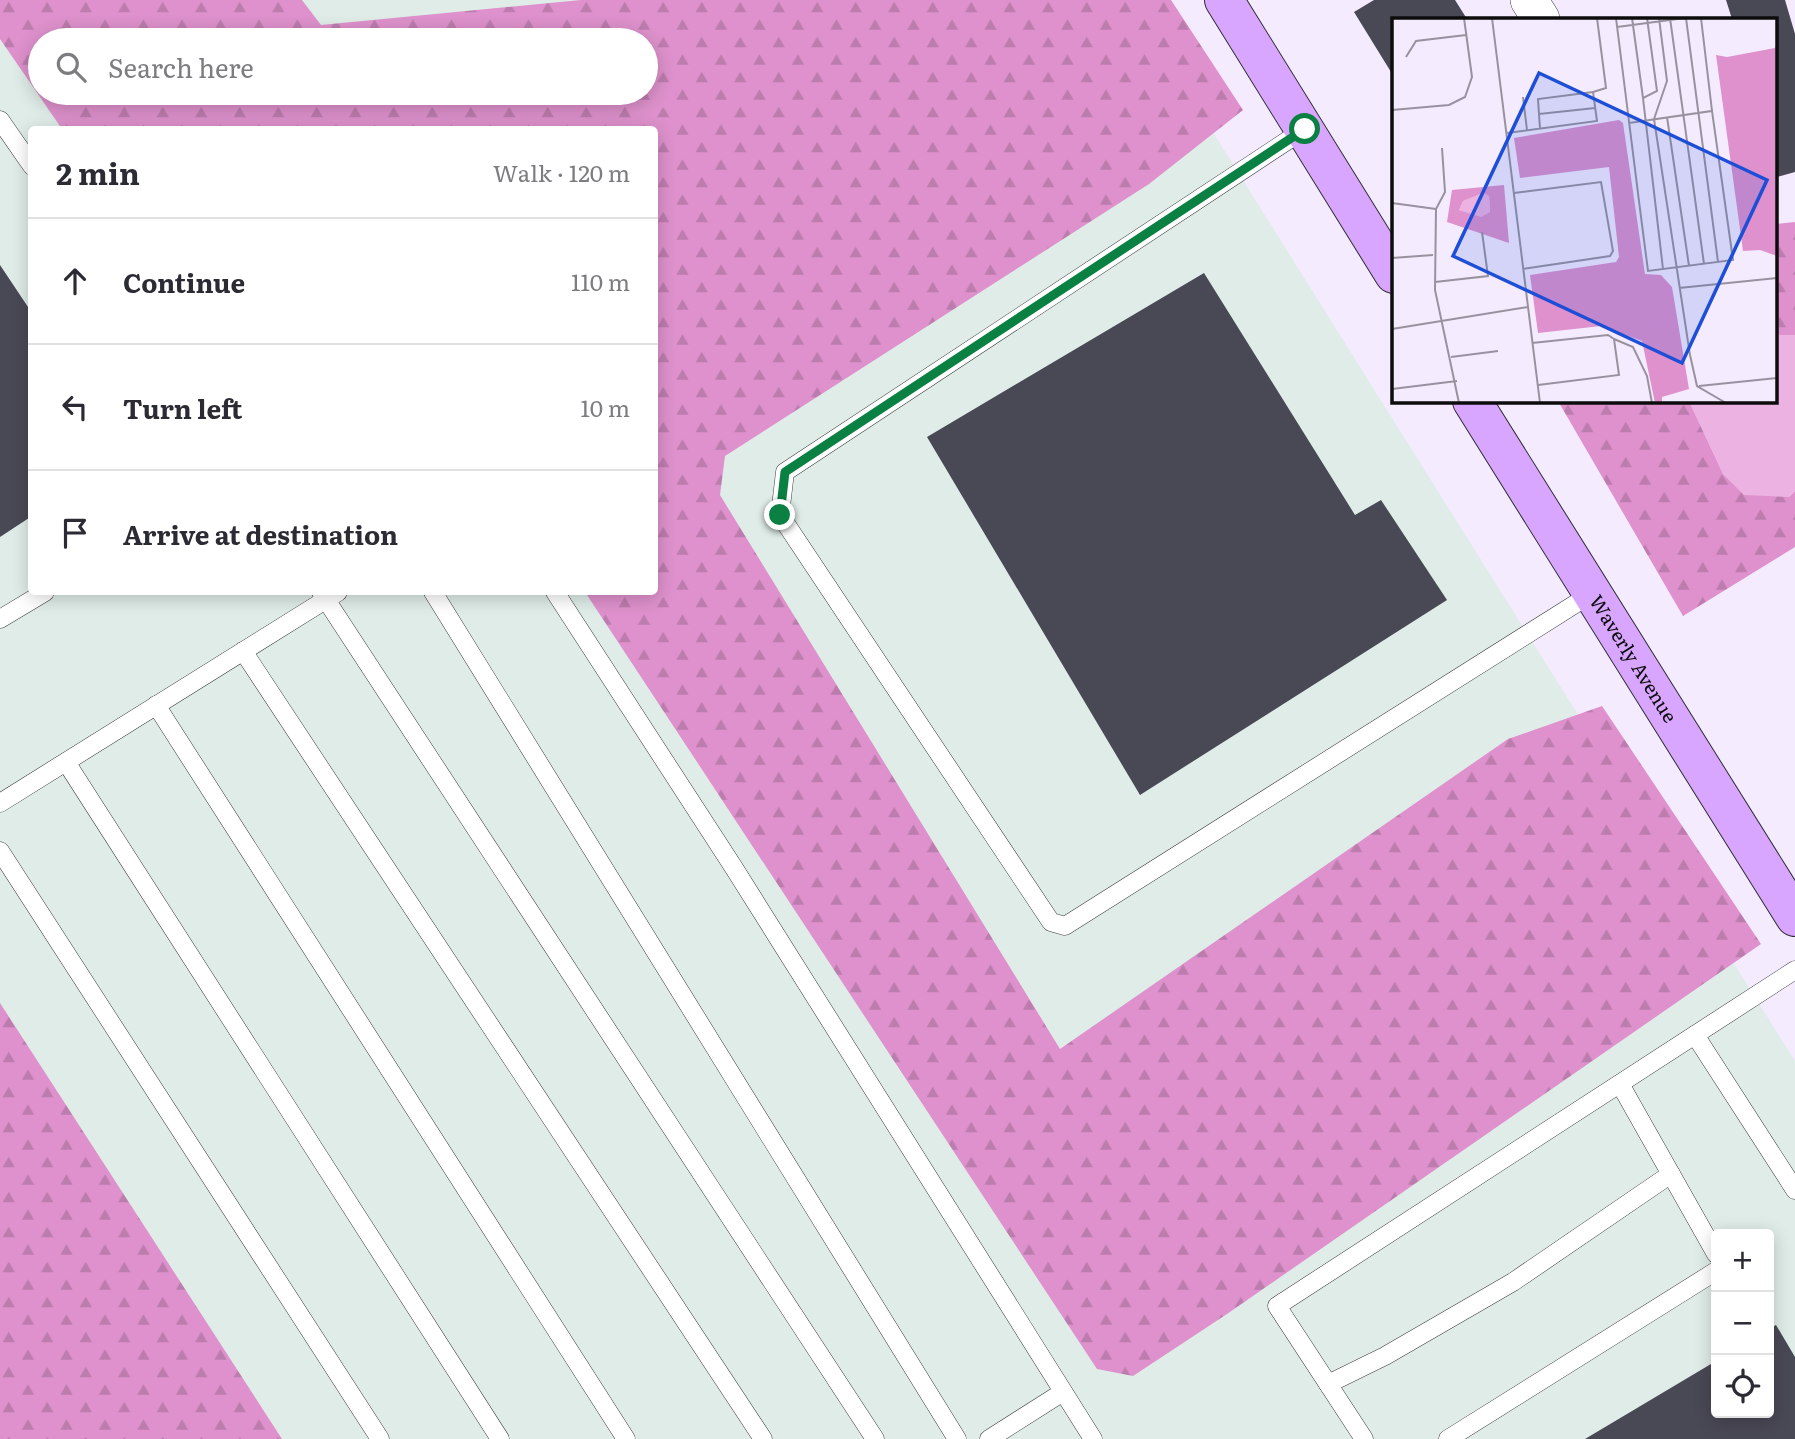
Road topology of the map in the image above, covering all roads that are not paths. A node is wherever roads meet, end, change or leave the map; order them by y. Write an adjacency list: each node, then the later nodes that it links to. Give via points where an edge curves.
1 (1224, 0): 5 (street)
2 (1529, 0): 3 (street)
3 (1540, 18)
4 (0, 120): 6 (lane)
5 (1305, 129): 7 (street); 9 (lane, via 785,472 780,515 1051,922 1065,926)
6 (28, 160)
7 (1392, 271)
8 (1473, 402): 9 (street, Waverly Avenue)
9 (1591, 594): 21 (street, Waverly Avenue)
10 (41, 595): 15 (lane)
11 (327, 595): 16 (lane)
12 (329, 595): 35 (lane)
13 (435, 595): 36 (lane)
14 (557, 595): 30 (lane)
15 (0, 619)
16 (243, 651): 17 (lane); 34 (lane)
17 (156, 705): 18 (lane); 33 (lane)
18 (66, 762): 19 (lane); 32 (lane)
19 (0, 803)
20 (0, 851): 31 (lane)
21 (1795, 917)
22 (1795, 971): 23 (lane)
23 (1695, 1035): 24 (lane); 26 (lane)
24 (1620, 1084): 25 (lane); 29 (lane, via 1277,1306)
25 (1671, 1174): 27 (lane); 29 (lane, via 1513,1282)
26 (1795, 1190)
27 (1711, 1245)
28 (1711, 1274): 40 (lane)
29 (1328, 1384): 39 (lane)
30 (1063, 1392): 37 (lane); 38 (lane)
31 (380, 1439)
32 (500, 1439)
33 (626, 1439)
34 (764, 1439)
35 (875, 1439)
36 (957, 1439)
37 (989, 1439)
38 (1093, 1439)
39 (1364, 1439)
40 (1448, 1439)

